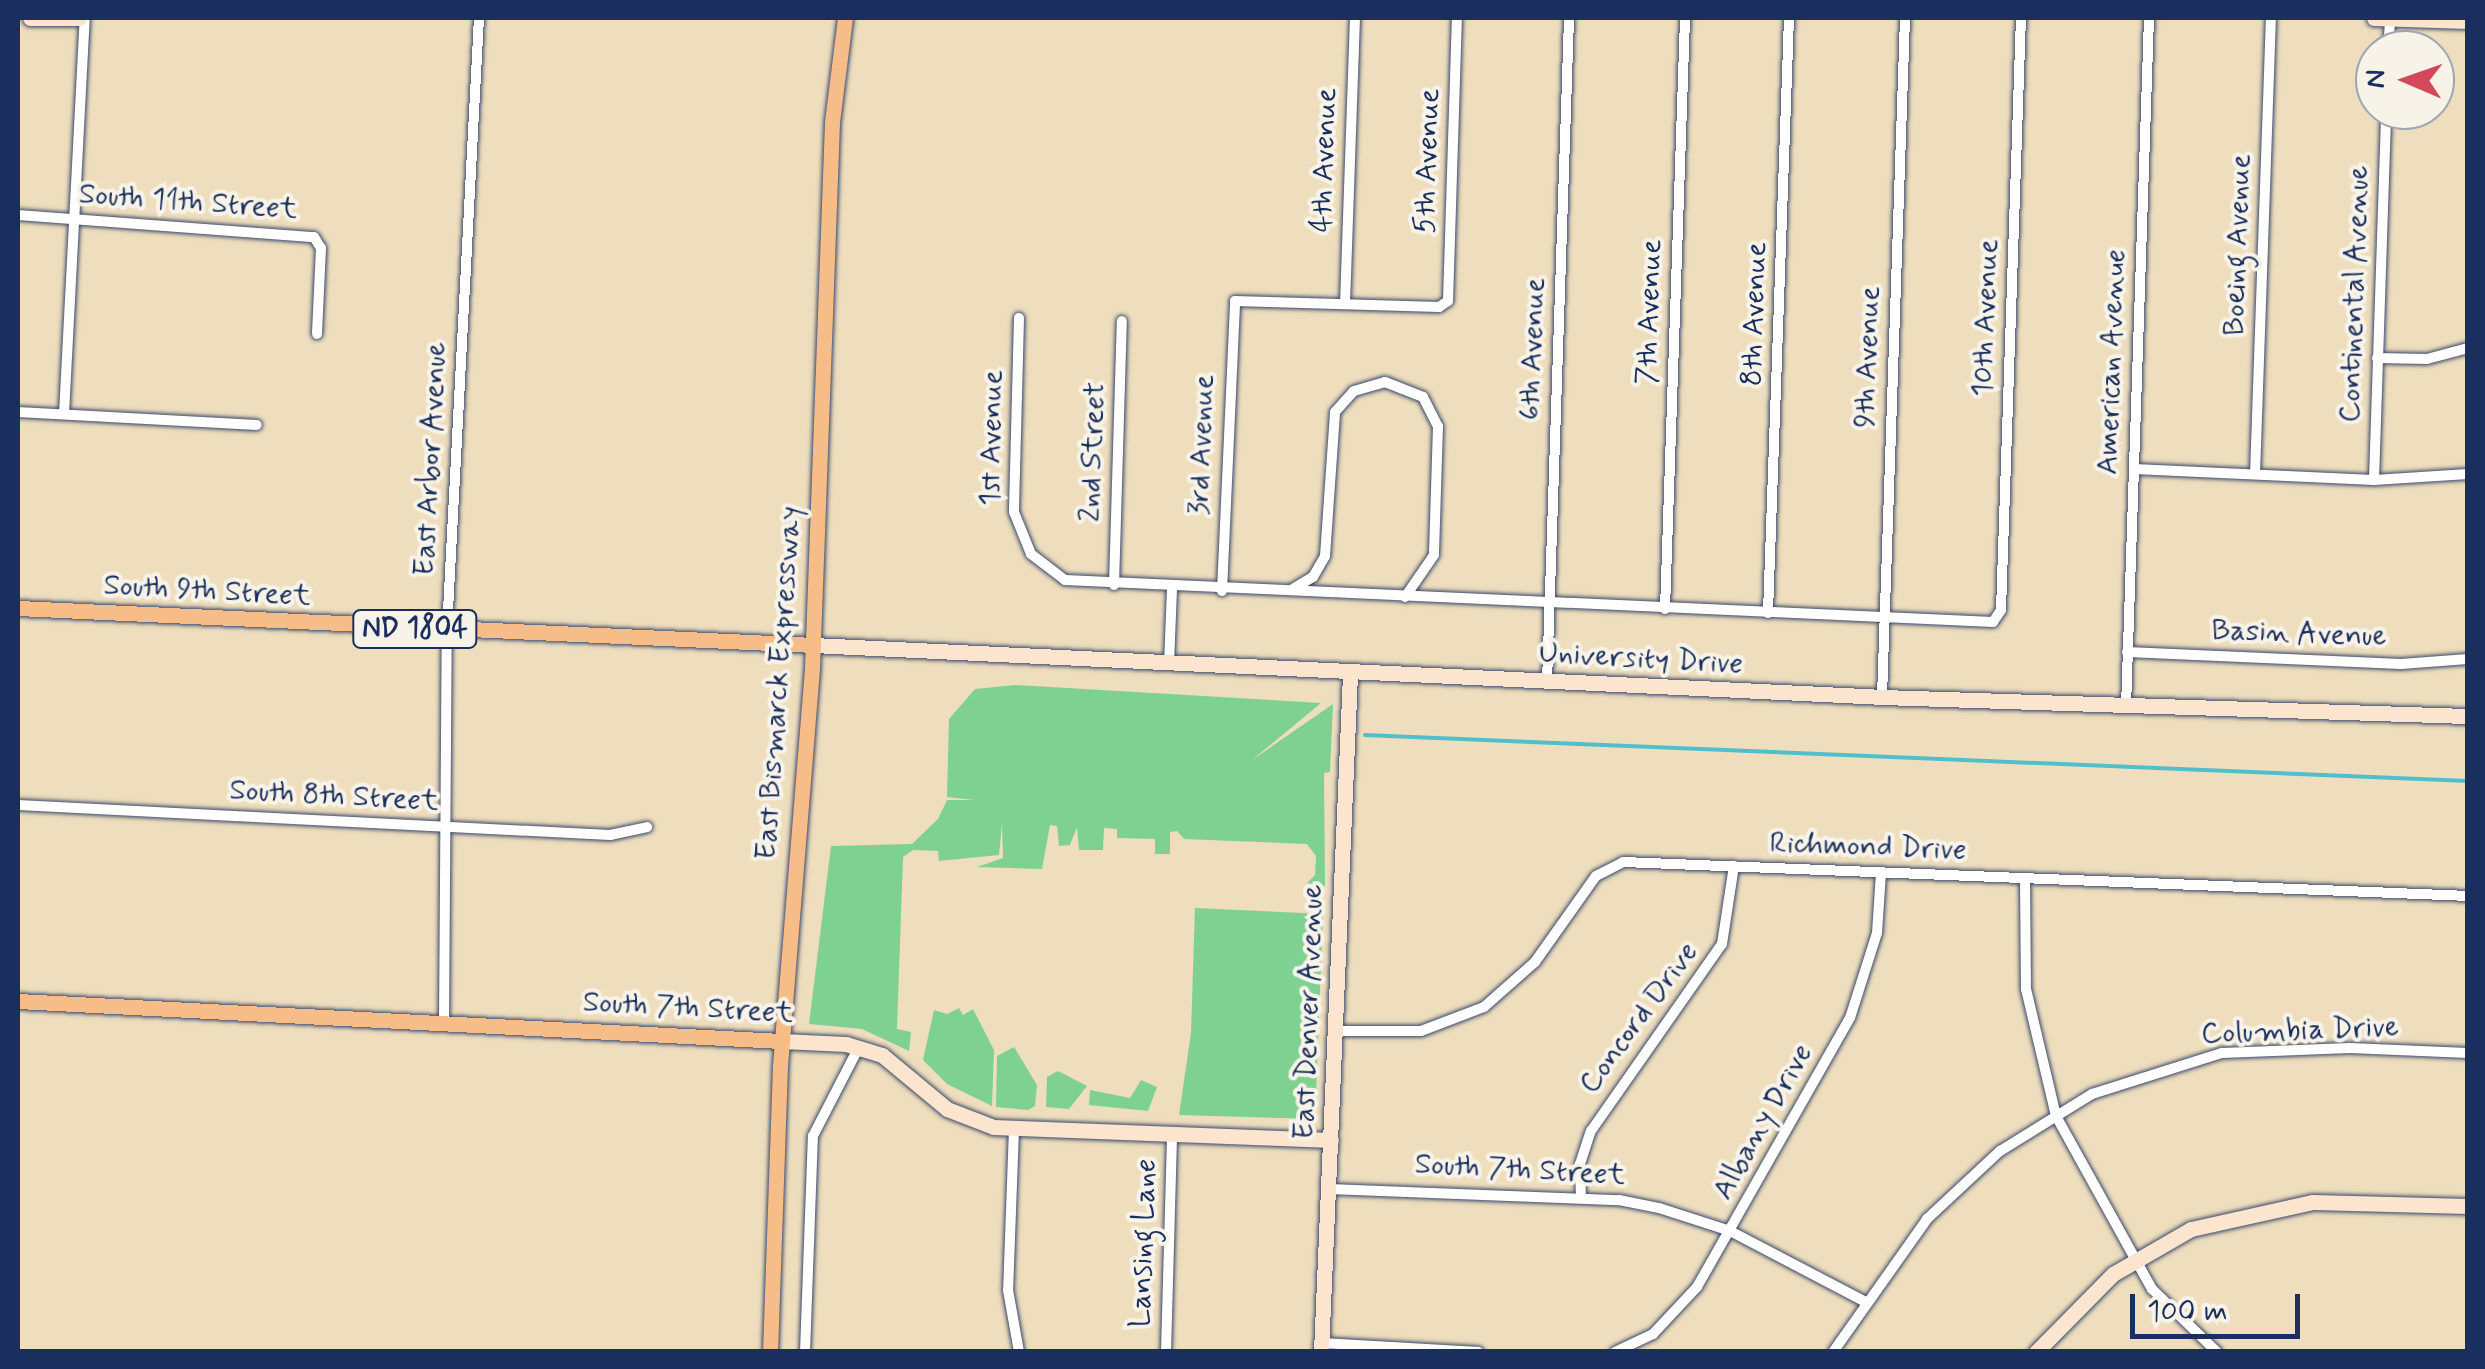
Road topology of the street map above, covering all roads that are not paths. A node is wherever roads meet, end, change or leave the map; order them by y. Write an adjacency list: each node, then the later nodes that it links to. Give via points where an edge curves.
1 (30, 18): 2 (street)
2 (82, 18): 19 (street)
3 (478, 18): 43 (street, East Arbor Avenue)
4 (845, 18): 44 (main road, East Bismarck Expressway, via 832,122)
5 (1355, 18): 20 (street, 4th Avenue)
6 (1457, 18): 20 (street, 5th Avenue, via 1446,305)
7 (1569, 18): 38 (street, 6th Avenue)
8 (1686, 18): 40 (street, 7th Avenue)
9 (1789, 18): 41 (street, 8th Avenue)
10 (1905, 18): 42 (street, 9th Avenue)
11 (2021, 18): 42 (street, 10th Avenue, via 1998,620)
12 (2149, 18): 29 (street, American Avenue)
13 (2271, 18): 30 (street, Boeing Avenue)
14 (2374, 18): 15 (street)
15 (2390, 18): 16 (street)
16 (2468, 21)
17 (2385, 130): 25 (street, Continental Avenue)
18 (18, 215): 19 (street, South 11th Street)
19 (75, 218): 23 (street, South 11th Street, via 314,237 321,248); 27 (street)
20 (1344, 304): 35 (street, 3rd Avenue, via 1234,301)
21 (1019, 318): 33 (street, 1st Avenue, via 1012,500 1031,554 1065,580)
22 (1122, 321): 33 (street, 2nd Street)
23 (317, 334)
24 (2468, 348): 25 (street, via 2427,359)
25 (2377, 358): 32 (street, Continental Avenue)
26 (18, 412): 27 (street)
27 (64, 414): 28 (street)
28 (257, 425)
29 (2134, 468): 30 (street); 45 (street, American Avenue)
30 (2256, 474): 32 (street)
31 (2468, 474): 32 (street)
32 (2374, 480)
33 (1114, 586): 34 (street)
34 (1172, 588): 35 (street); 47 (street)
35 (1222, 591): 36 (street)
36 (1286, 592): 37 (street); 37 (street, via 1313,577 1325,556 1336,412 1354,392 1385,382 1422,397 1438,426 1434,555)
37 (1405, 598): 38 (street)
38 (1549, 604): 40 (street); 49 (street, 6th Avenue)
39 (18, 608): 43 (main road, South 9th Street / ND 1804)
40 (1665, 609): 41 (street)
41 (1768, 613): 42 (street)
42 (1884, 618): 50 (street, 9th Avenue)
43 (447, 630): 44 (main road, South 9th Street / ND 1804); 54 (street, East Arbor Avenue)
44 (813, 645): 47 (street, University Drive / ND 1804); 63 (main road, East Bismarck Expressway)
45 (2128, 652): 46 (street, Basin Avenue, via 2401,664); 51 (street, American Avenue)
46 (2468, 658)
47 (1169, 664): 48 (street, University Drive / ND 1804)
48 (1350, 674): 49 (street, University Drive / ND 1804); 62 (street, East Denver Avenue)
49 (1546, 682): 50 (street, University Drive / ND 1804)
50 (1882, 697): 51 (street, University Drive / ND 1804)
51 (2126, 708): 52 (street, University Drive / ND 1804)
52 (2468, 716)
53 (18, 805): 54 (street, South 8th Street)
54 (446, 827): 55 (street, South 8th Street, via 610,836); 61 (street, East Arbor Avenue)
55 (646, 827)
56 (1734, 866): 57 (street, Richmond Drive); 62 (street, Richmond Drive, via 1623,862 1584,890 1520,979 1484,1007 1420,1031); 71 (street, Concord Drive, via 1729,924 1713,963 1591,1130 1580,1164)
57 (1881, 872): 58 (street, Richmond Drive); 73 (street, Albany Drive, via 1877,933 1856,1004)
58 (2025, 879): 59 (street, Richmond Drive); 66 (street, via 2026,990)
59 (2468, 896)
60 (18, 1001): 61 (main road, South 7th Street)
61 (444, 1024): 63 (main road, South 7th Street)
62 (1336, 1032): 69 (street, East Denver Avenue)
63 (782, 1041): 64 (street, South 7th Street); 77 (main road, East Bismarck Expressway)
64 (859, 1047): 67 (street, South 7th Street, via 894,1062 947,1109); 78 (street, via 813,1136)
65 (2468, 1053): 66 (street, Columbia Drive, via 2222,1053 2126,1080)
66 (2056, 1116): 74 (street); 75 (street, Columbia Drive, via 2000,1151 1938,1208)
67 (1014, 1128): 68 (street, South 7th Street); 79 (street, via 1008,1290)
68 (1172, 1135): 69 (street, South 7th Street); 80 (street, Lansing Lane)
69 (1331, 1140): 70 (street, East Denver Avenue)
70 (1329, 1189): 71 (street, South 7th Street); 76 (street, East Denver Avenue)
71 (1581, 1198): 73 (street, South 7th Street, via 1658,1208)
72 (2468, 1206): 74 (street, via 2276,1206 2191,1229)
73 (1730, 1231): 75 (street, South 7th Street); 82 (street, Albany Drive, via 1668,1322)
74 (2134, 1261): 84 (street, via 2077,1306); 85 (street, via 2168,1310)
75 (1866, 1302): 83 (street, Columbia Drive)
76 (1322, 1347): 81 (street)
77 (770, 1352)
78 (804, 1352)
79 (1019, 1352)
80 (1166, 1352)
81 (1479, 1352)
82 (1615, 1352)
83 (1833, 1352)
84 (2036, 1352)
85 (2216, 1352)

